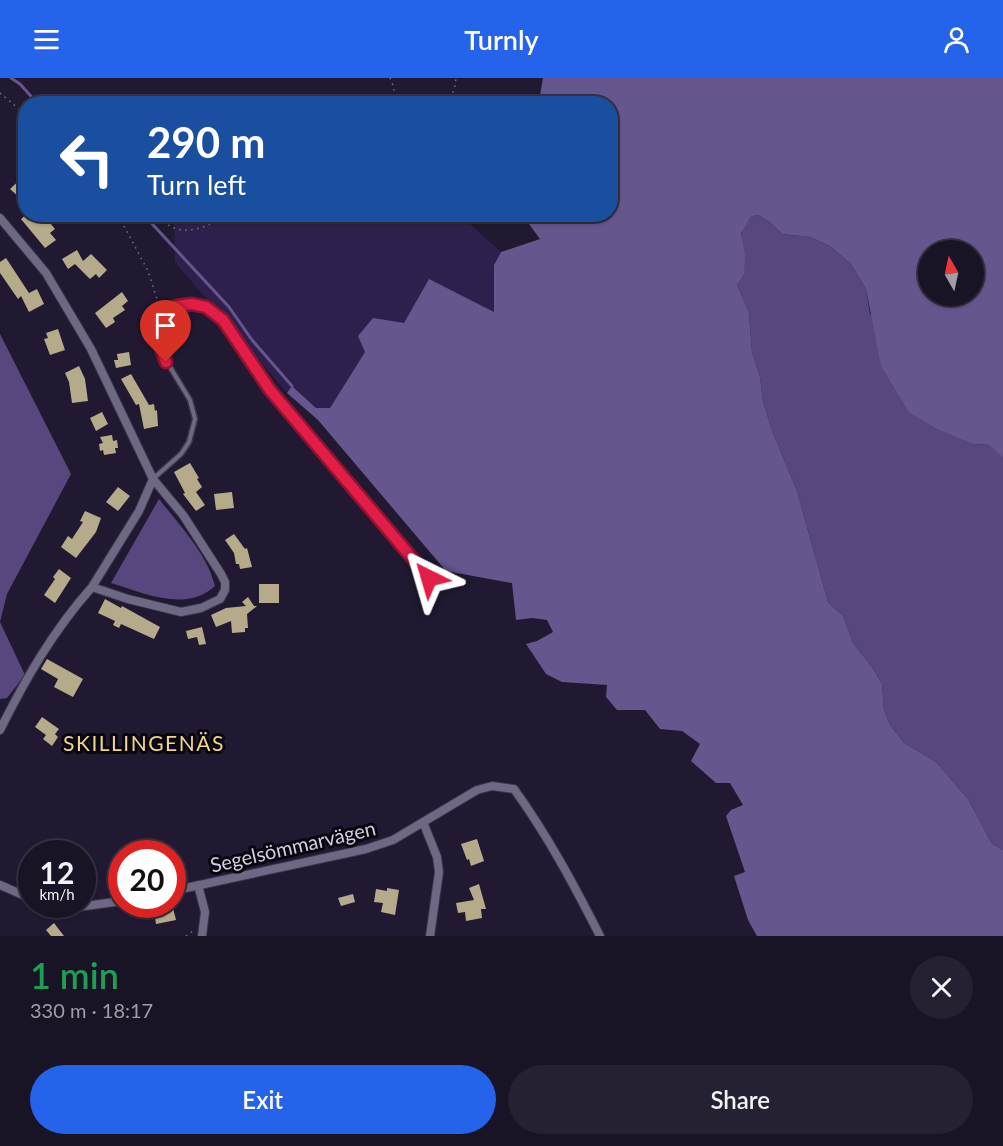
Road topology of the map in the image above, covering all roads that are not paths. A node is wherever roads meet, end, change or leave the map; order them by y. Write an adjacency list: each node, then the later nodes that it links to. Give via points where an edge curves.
1 (0, 218): 2 (street, via 46,273 91,349)
2 (153, 479): 3 (lane, via 181,454 195,419 190,400 166,362 159,325 166,310 176,306 206,307 223,320 270,390); 4 (street, via 139,511); 4 (street, via 222,574 225,590 220,599 181,612)
3 (429, 578)
4 (92, 587): 5 (street, via 38,657)
5 (4, 713): 6 (street)
6 (0, 730)
7 (423, 822): 9 (street, Segelsömmarvägen, via 393,840 366,849); 13 (street, via 439,872); 14 (street, Segelsömmarvägen, via 477,790 492,786 514,789 539,823)
8 (0, 885): 11 (street)
9 (198, 885): 10 (street, Segelsömmarvägen); 12 (street, via 205,912)
10 (186, 888)
11 (18, 892)
12 (202, 936)
13 (430, 936)
14 (600, 936)

